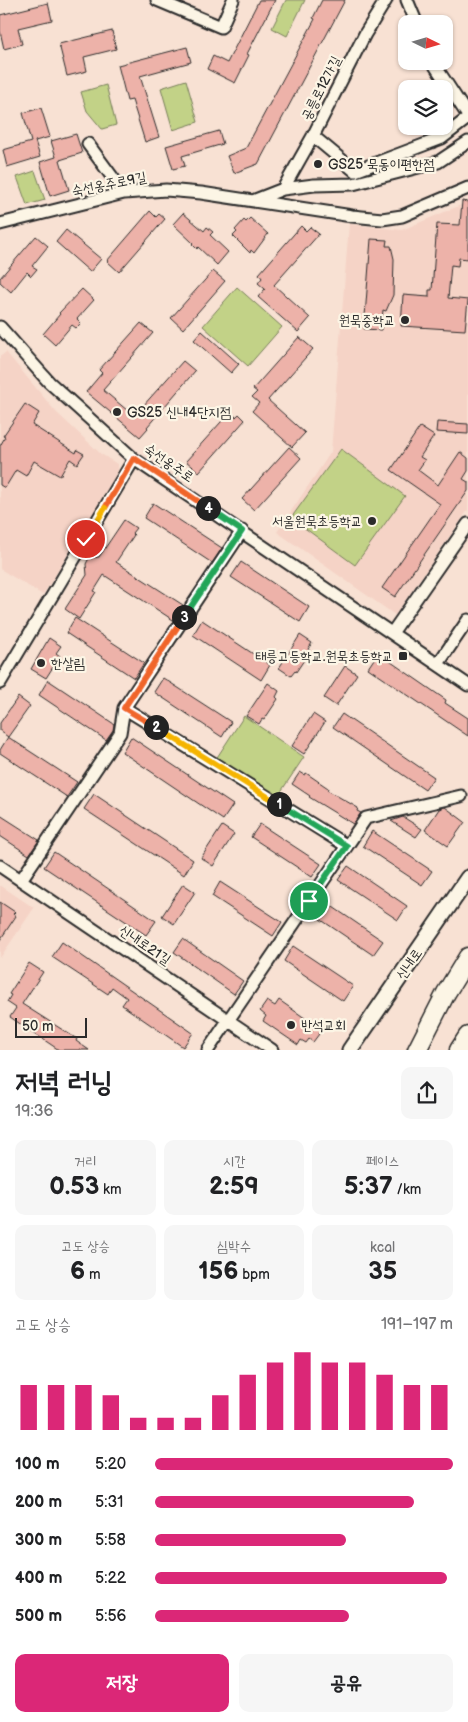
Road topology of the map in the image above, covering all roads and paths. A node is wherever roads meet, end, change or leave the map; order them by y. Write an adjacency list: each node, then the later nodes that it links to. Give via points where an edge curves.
1 (157, 0): 2 (street, via 221,27)
2 (233, 0)
3 (386, 0): 8 (street, 공릉로12가길)
4 (408, 0): 5 (street)
5 (414, 15)
6 (438, 70): 7 (street, 공릉로12가길)
7 (468, 117): 8 (street, 공릉로12가길, via 442,138 355,172)
8 (313, 136): 12 (street)
9 (468, 142): 12 (street, via 438,162 353,184)
10 (88, 144): 13 (street)
11 (468, 188): 14 (street, 숙선옹주로9길, via 402,216 382,219)
12 (283, 189): 14 (street, 숙선옹주로9길)
13 (124, 193): 14 (street, 숙선옹주로9길, via 166,190); 15 (street, 숙선옹주로9길)
14 (255, 200)
15 (0, 224)
16 (0, 326): 17 (street, 숙선옹주로, via 49,382)
17 (134, 458): 19 (street, 숙선옹주로); 23 (street)
18 (468, 524): 21 (street)
19 (242, 531): 21 (street, 숙선옹주로); 25 (street)
20 (468, 620): 22 (street)
21 (392, 633): 22 (street, 숙선옹주로)
22 (438, 664): 24 (street, 숙선옹주로)
23 (0, 683)
24 (468, 685)
25 (124, 708): 27 (street); 30 (street, via 120,733)
26 (461, 796): 27 (street, via 366,818)
27 (347, 846): 32 (street)
28 (0, 866): 30 (street, 신내로21길)
29 (468, 878): 36 (main road, 신내로)
30 (21, 880): 32 (street, 신내로21길)
31 (468, 957): 37 (highway)
32 (228, 1020): 34 (street); 35 (street, 신내로21길)
33 (468, 1036): 38 (highway)
34 (208, 1050)
35 (272, 1050)
36 (350, 1050)
37 (417, 1050)
38 (459, 1050)

